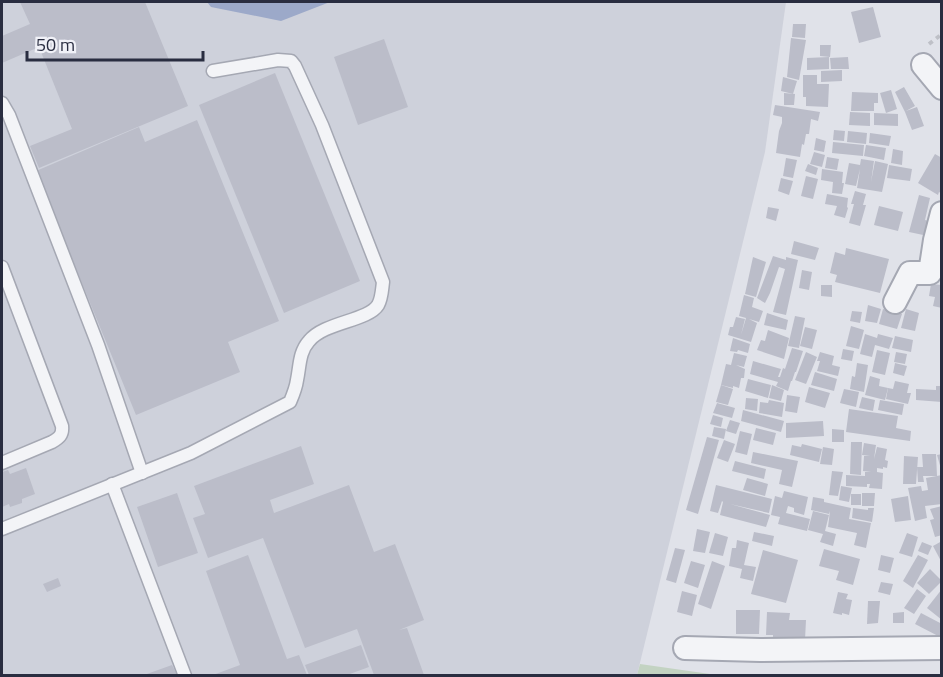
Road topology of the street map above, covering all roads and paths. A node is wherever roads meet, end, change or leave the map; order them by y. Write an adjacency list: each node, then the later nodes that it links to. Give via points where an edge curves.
1 (923, 65): 3 (street)
2 (213, 71): 9 (lane, via 278,60 291,61 295,66 382,282 381,296 371,312 322,330 310,339 302,350 290,402 191,453)
3 (942, 88)
4 (2, 103): 9 (lane, via 98,345)
5 (942, 213): 7 (street, via 930,273 910,273)
6 (2, 267): 8 (lane, via 62,426 59,438 52,442)
7 (895, 302)
8 (2, 460)
9 (142, 473): 10 (lane)
10 (112, 484): 11 (lane); 14 (lane)
11 (2, 529)
12 (685, 648): 13 (street)
13 (942, 648)
14 (185, 675)

